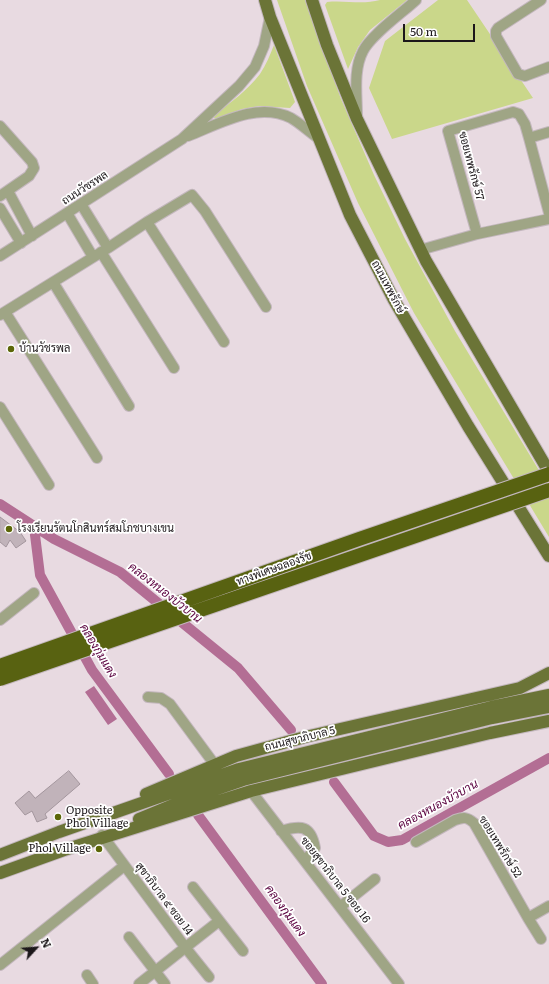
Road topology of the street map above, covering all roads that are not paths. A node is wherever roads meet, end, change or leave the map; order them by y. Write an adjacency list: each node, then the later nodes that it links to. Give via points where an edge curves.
1 (265, 0): 5 (main road, ถนนเทพรักษ์)
2 (312, 0): 7 (main road, via 327,46)
3 (416, 0): 7 (street, via 370,40 362,52 357,74)
4 (542, 0): 6 (street, via 498,28 496,36 518,74 525,76)
5 (270, 17): 10 (main road, ถนนเทพรักษ์); 12 (street, ถนนวัชรพล, via 264,46 255,67 239,86)
6 (549, 67)
7 (357, 119): 23 (main road)
8 (0, 126): 13 (street, via 32,162 34,168 29,176)
9 (549, 132): 11 (street)
10 (318, 138): 12 (street, ถนนวัชรพล, via 291,118 275,112 246,114); 37 (main road, ถนนเทพรักษ์, via 350,215 394,300 468,426)
11 (529, 138): 16 (street, ซอยเทพรักษ์ 57); 20 (street, ซอยเทพรักษ์ 57, via 519,114 513,112 448,131)
12 (182, 139): 14 (street, ถนนวัชรพล)
13 (4, 194): 21 (street)
14 (81, 204): 17 (street, ถนนวัชรพล); 24 (street)
15 (0, 208): 22 (street)
16 (549, 213)
17 (66, 214): 21 (street, ถนนวัชรพล); 24 (street)
18 (549, 219): 20 (street)
19 (147, 222): 24 (street); 27 (street, via 194,195); 29 (street)
20 (477, 234): 23 (street)
21 (32, 236): 22 (street, ถนนวัชรพล)
22 (21, 243): 25 (street, ถนนวัชรพล)
23 (420, 250): 34 (main road)
24 (101, 252): 26 (street); 30 (street)
25 (0, 256)
26 (53, 282): 28 (street); 31 (street)
27 (266, 307)
28 (2, 313): 33 (street)
29 (224, 342)
30 (174, 368)
31 (129, 406)
32 (0, 407): 35 (street)
33 (97, 458)
34 (549, 473): 40 (highway, ทางพิเศษฉลองรัช, bridge)
35 (49, 485)
36 (549, 490): 42 (highway, ทางพิเศษฉลองรัช, bridge)
37 (548, 554)
38 (34, 593): 39 (street)
39 (0, 620)
40 (0, 666)
41 (549, 673): 44 (main road, ถนนสุขาภิบาล 5)
42 (0, 680)
43 (549, 681): 44 (main road)
44 (520, 688): 49 (main road, ถนนสุขาภิบาล 5, via 305,737 236,756)
45 (549, 695): 51 (main road, ถนนสุขาภิบาล 5, via 239,769)
46 (148, 697): 49 (street, via 161,698 170,704)
47 (549, 707): 51 (main road, ถนนสุขาภิบาล 5, via 492,718)
48 (548, 721): 50 (main road, ถนนสุขาภิบาล 5)
49 (215, 765): 53 (main road, ถนนสุขาภิบาล 5)
50 (251, 791): 52 (street, ซอยสุขาภิบาล 5 ซอย 16); 54 (main road, ถนนสุขาภิบาล 5)
51 (184, 794): 53 (main road, ถนนสุขาภิบาล 5); 54 (main road, ถนนสุขาภิบาล 5)
52 (281, 831): 57 (street, ซอยสุขาภิบาล 5 ซอย 16); 57 (street, via 296,826 310,832 315,848)
53 (59, 832): 56 (main road, ถนนสุขาภิบาล 5)
54 (103, 836): 58 (street, สุขาภิบาล ๕ ซอย 14); 59 (main road, ถนนสุขาภิบาล 5)
55 (416, 842): 64 (street, ซอยเทพรักษ์ 52, via 455,820 468,818 474,823)
56 (0, 855)
57 (305, 861): 63 (street, ซอยสุขาภิบาล 5 ซอย 16)
58 (124, 866): 68 (street, สุขาภิบาล ๕ ซอย 14); 70 (street)
59 (0, 873)
60 (375, 880): 63 (street)
61 (192, 887): 65 (street)
62 (549, 906): 64 (street)
63 (340, 907): 77 (street, ซอยสุขาภิบาล 5 ซอย 16)
64 (528, 918): 67 (street)
65 (219, 921): 68 (street); 69 (street)
66 (129, 937): 71 (street)
67 (541, 939)
68 (185, 947): 71 (street); 73 (street, สุขาภิบาล ๕ ซอย 14)
69 (243, 951)
70 (0, 965)
71 (154, 971): 75 (street); 76 (street)
72 (87, 975): 74 (street)
73 (209, 977)
74 (93, 984)
75 (138, 984)
76 (165, 984)
77 (399, 984)

